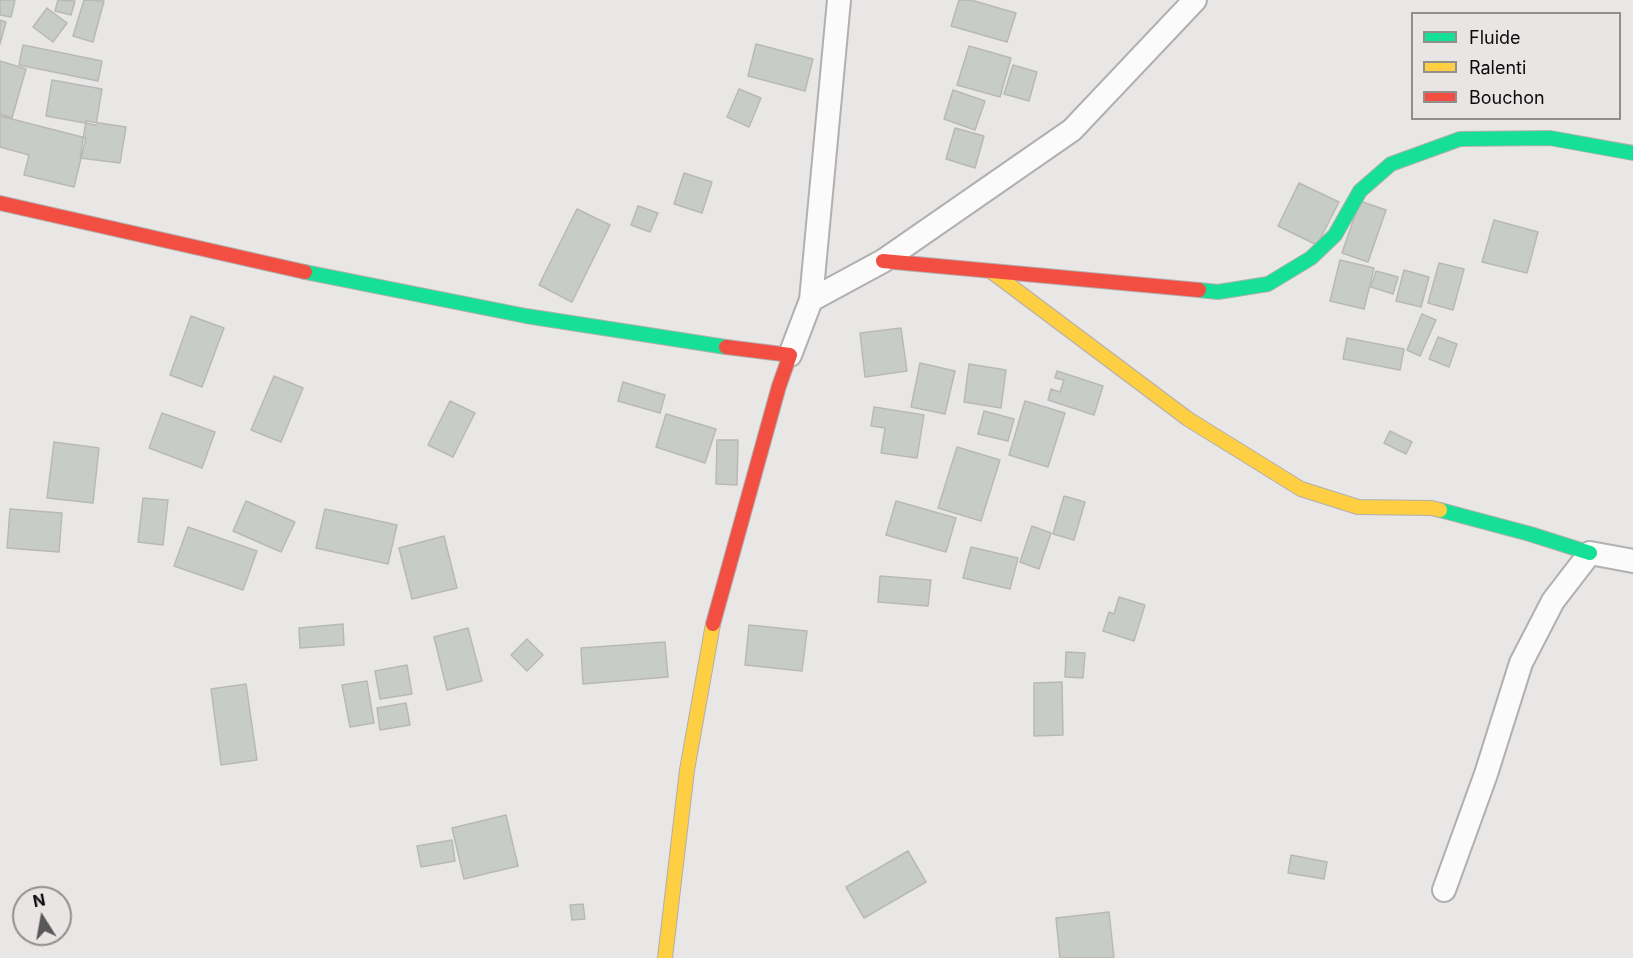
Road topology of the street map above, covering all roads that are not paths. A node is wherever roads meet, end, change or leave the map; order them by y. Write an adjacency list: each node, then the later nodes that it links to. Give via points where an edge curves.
1 (839, 0): 7 (street)
2 (1196, 0): 5 (street, via 1072,130)
3 (1633, 153): 6 (street, via 1550,138 1460,139 1391,164 1360,191 1335,235 1311,258 1268,284 1218,292)
4 (0, 202): 8 (street, via 257,262 514,314)
5 (883, 261): 6 (street); 7 (street)
6 (991, 271): 9 (street, via 1188,419 1301,489 1358,507 1431,508)
7 (811, 300): 8 (street)
8 (790, 355): 12 (street, via 715,610 687,770)
9 (1590, 553): 10 (street); 11 (street, via 1553,601 1521,663)
10 (1633, 561)
11 (1444, 890)
12 (665, 958)

